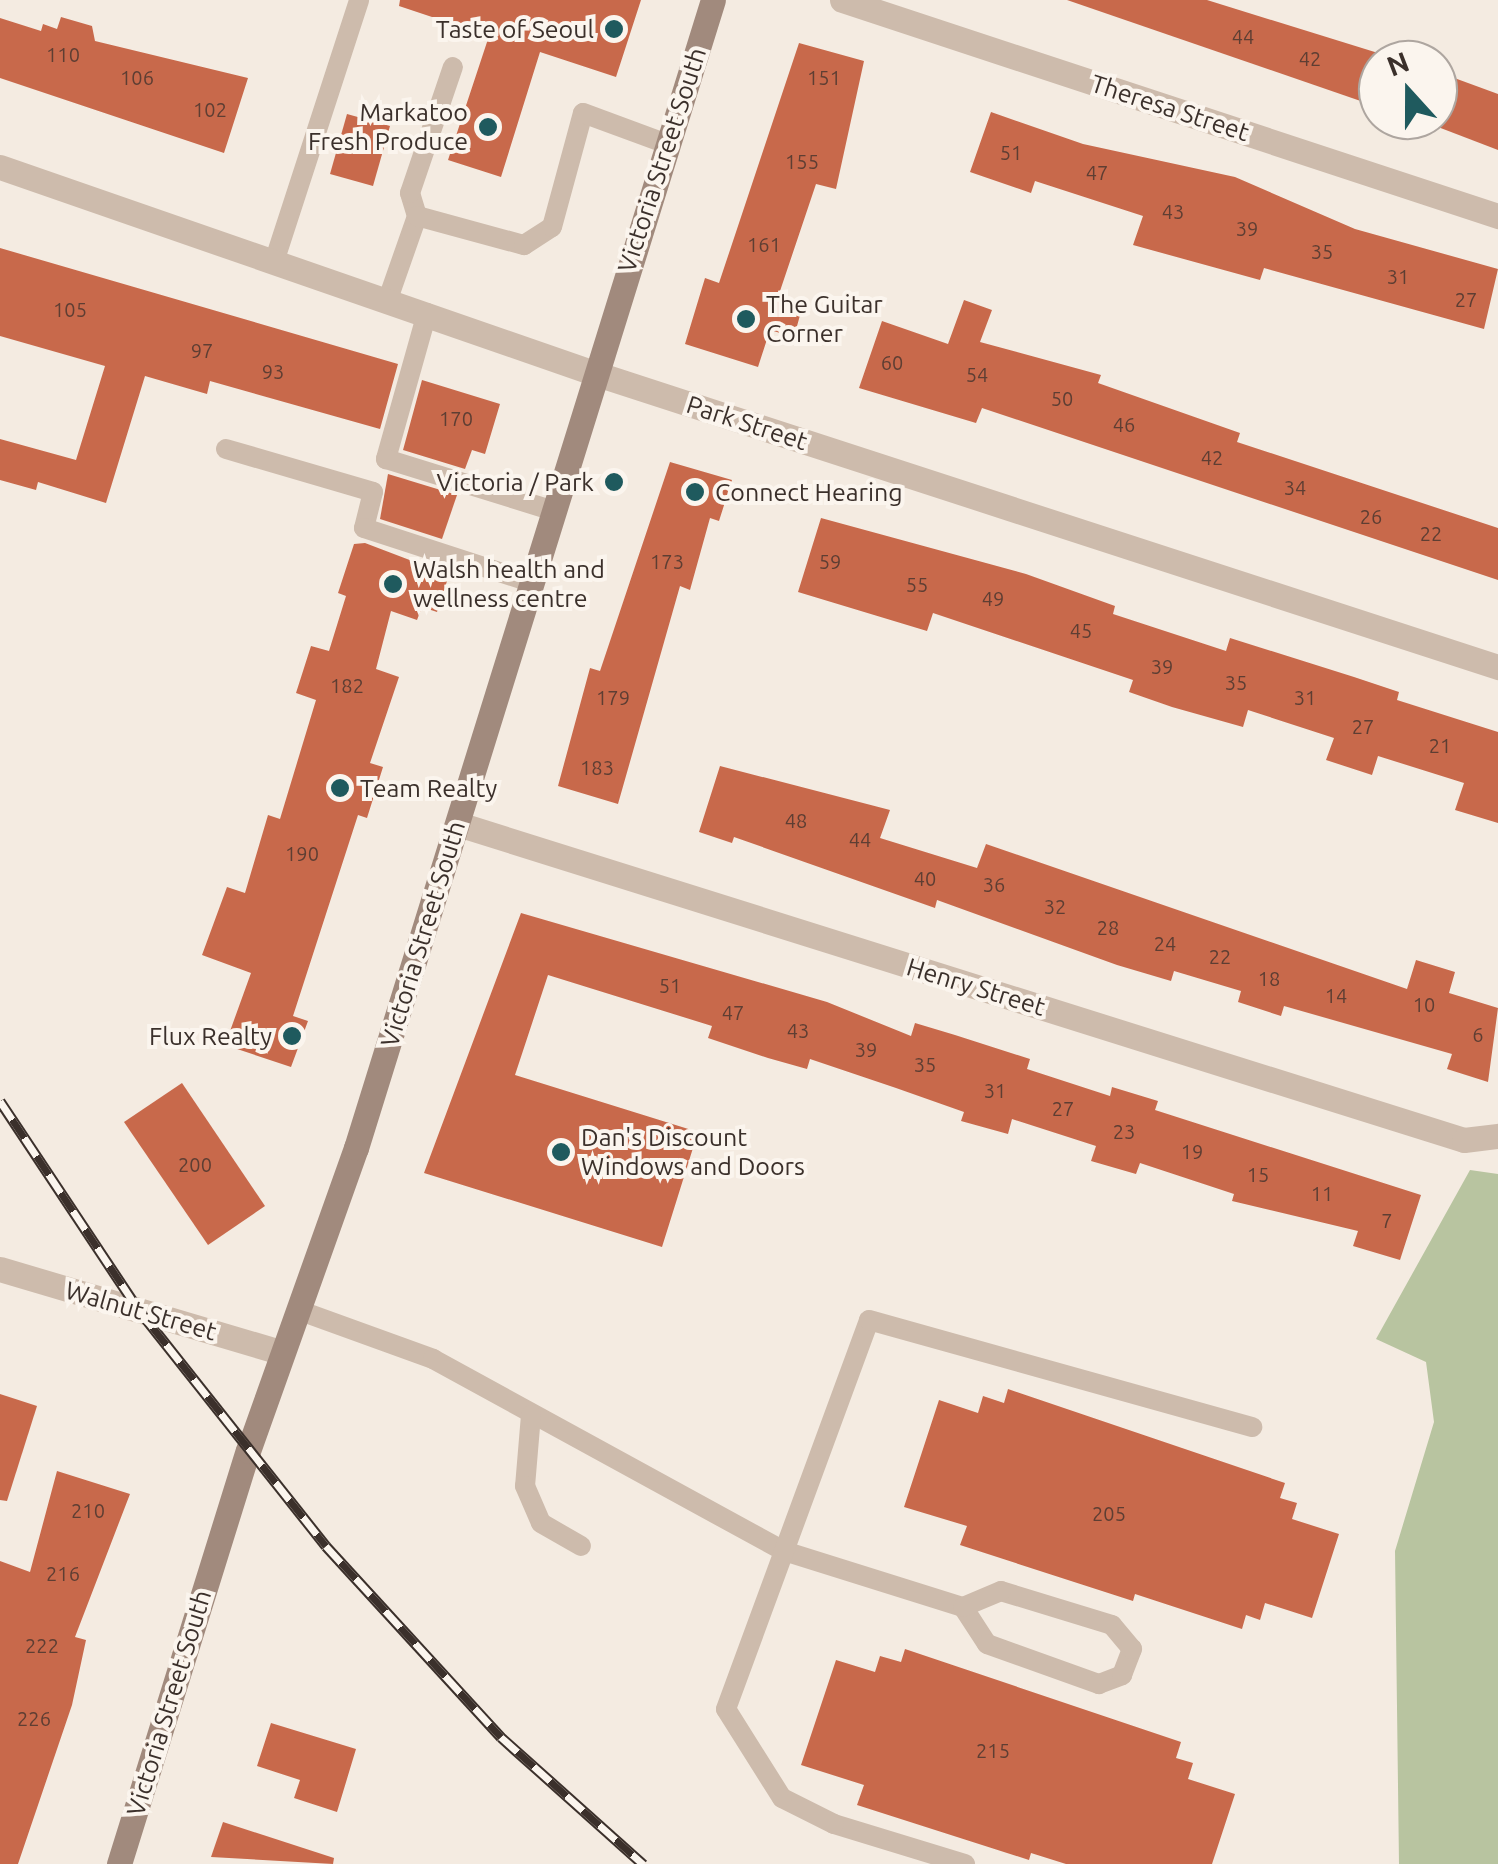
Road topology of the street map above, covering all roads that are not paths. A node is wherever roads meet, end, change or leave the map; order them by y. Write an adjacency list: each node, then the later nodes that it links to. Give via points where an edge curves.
1 (359, 0): 9 (lane)
2 (713, 0): 5 (main road, Victoria Street South)
3 (842, 0): 8 (street, Theresa Street)
4 (454, 66): 7 (lane, via 410,192)
5 (667, 144): 7 (lane, via 583,113 552,227 524,245); 12 (main road, Victoria Street South)
6 (0, 167): 9 (street, Park Street)
7 (417, 216): 10 (lane)
8 (1498, 216)
9 (275, 259): 10 (street, Park Street)
10 (388, 299): 11 (street, Park Street)
11 (428, 313): 12 (street, Park Street); 14 (lane)
12 (594, 373): 16 (main road, Victoria Street South); 18 (street, Park Street)
13 (226, 449): 15 (lane)
14 (386, 458): 15 (lane); 16 (lane)
15 (373, 492): 17 (lane, via 364,528)
16 (551, 510): 17 (main road, Victoria Street South)
17 (530, 582): 19 (main road, Victoria Street South)
18 (1498, 667)
19 (458, 824): 20 (street, Henry Street, via 1464,1140); 22 (main road, Victoria Street South)
20 (1496, 1137)
21 (0, 1270): 23 (street, Walnut Street)
22 (298, 1310): 23 (main road, Victoria Street South); 24 (lane, via 432,1359)
23 (281, 1352): 29 (main road, Victoria Street South)
24 (531, 1415): 26 (lane, via 525,1486 541,1522); 27 (lane)
25 (1252, 1426): 27 (lane, via 869,1320)
26 (581, 1546)
27 (784, 1552): 28 (lane); 30 (lane, via 726,1709 782,1798 834,1824)
28 (963, 1607): 28 (lane, via 1001,1591 1112,1625 1132,1649 1122,1675 1099,1684 987,1644)
29 (119, 1864)
30 (965, 1864)

